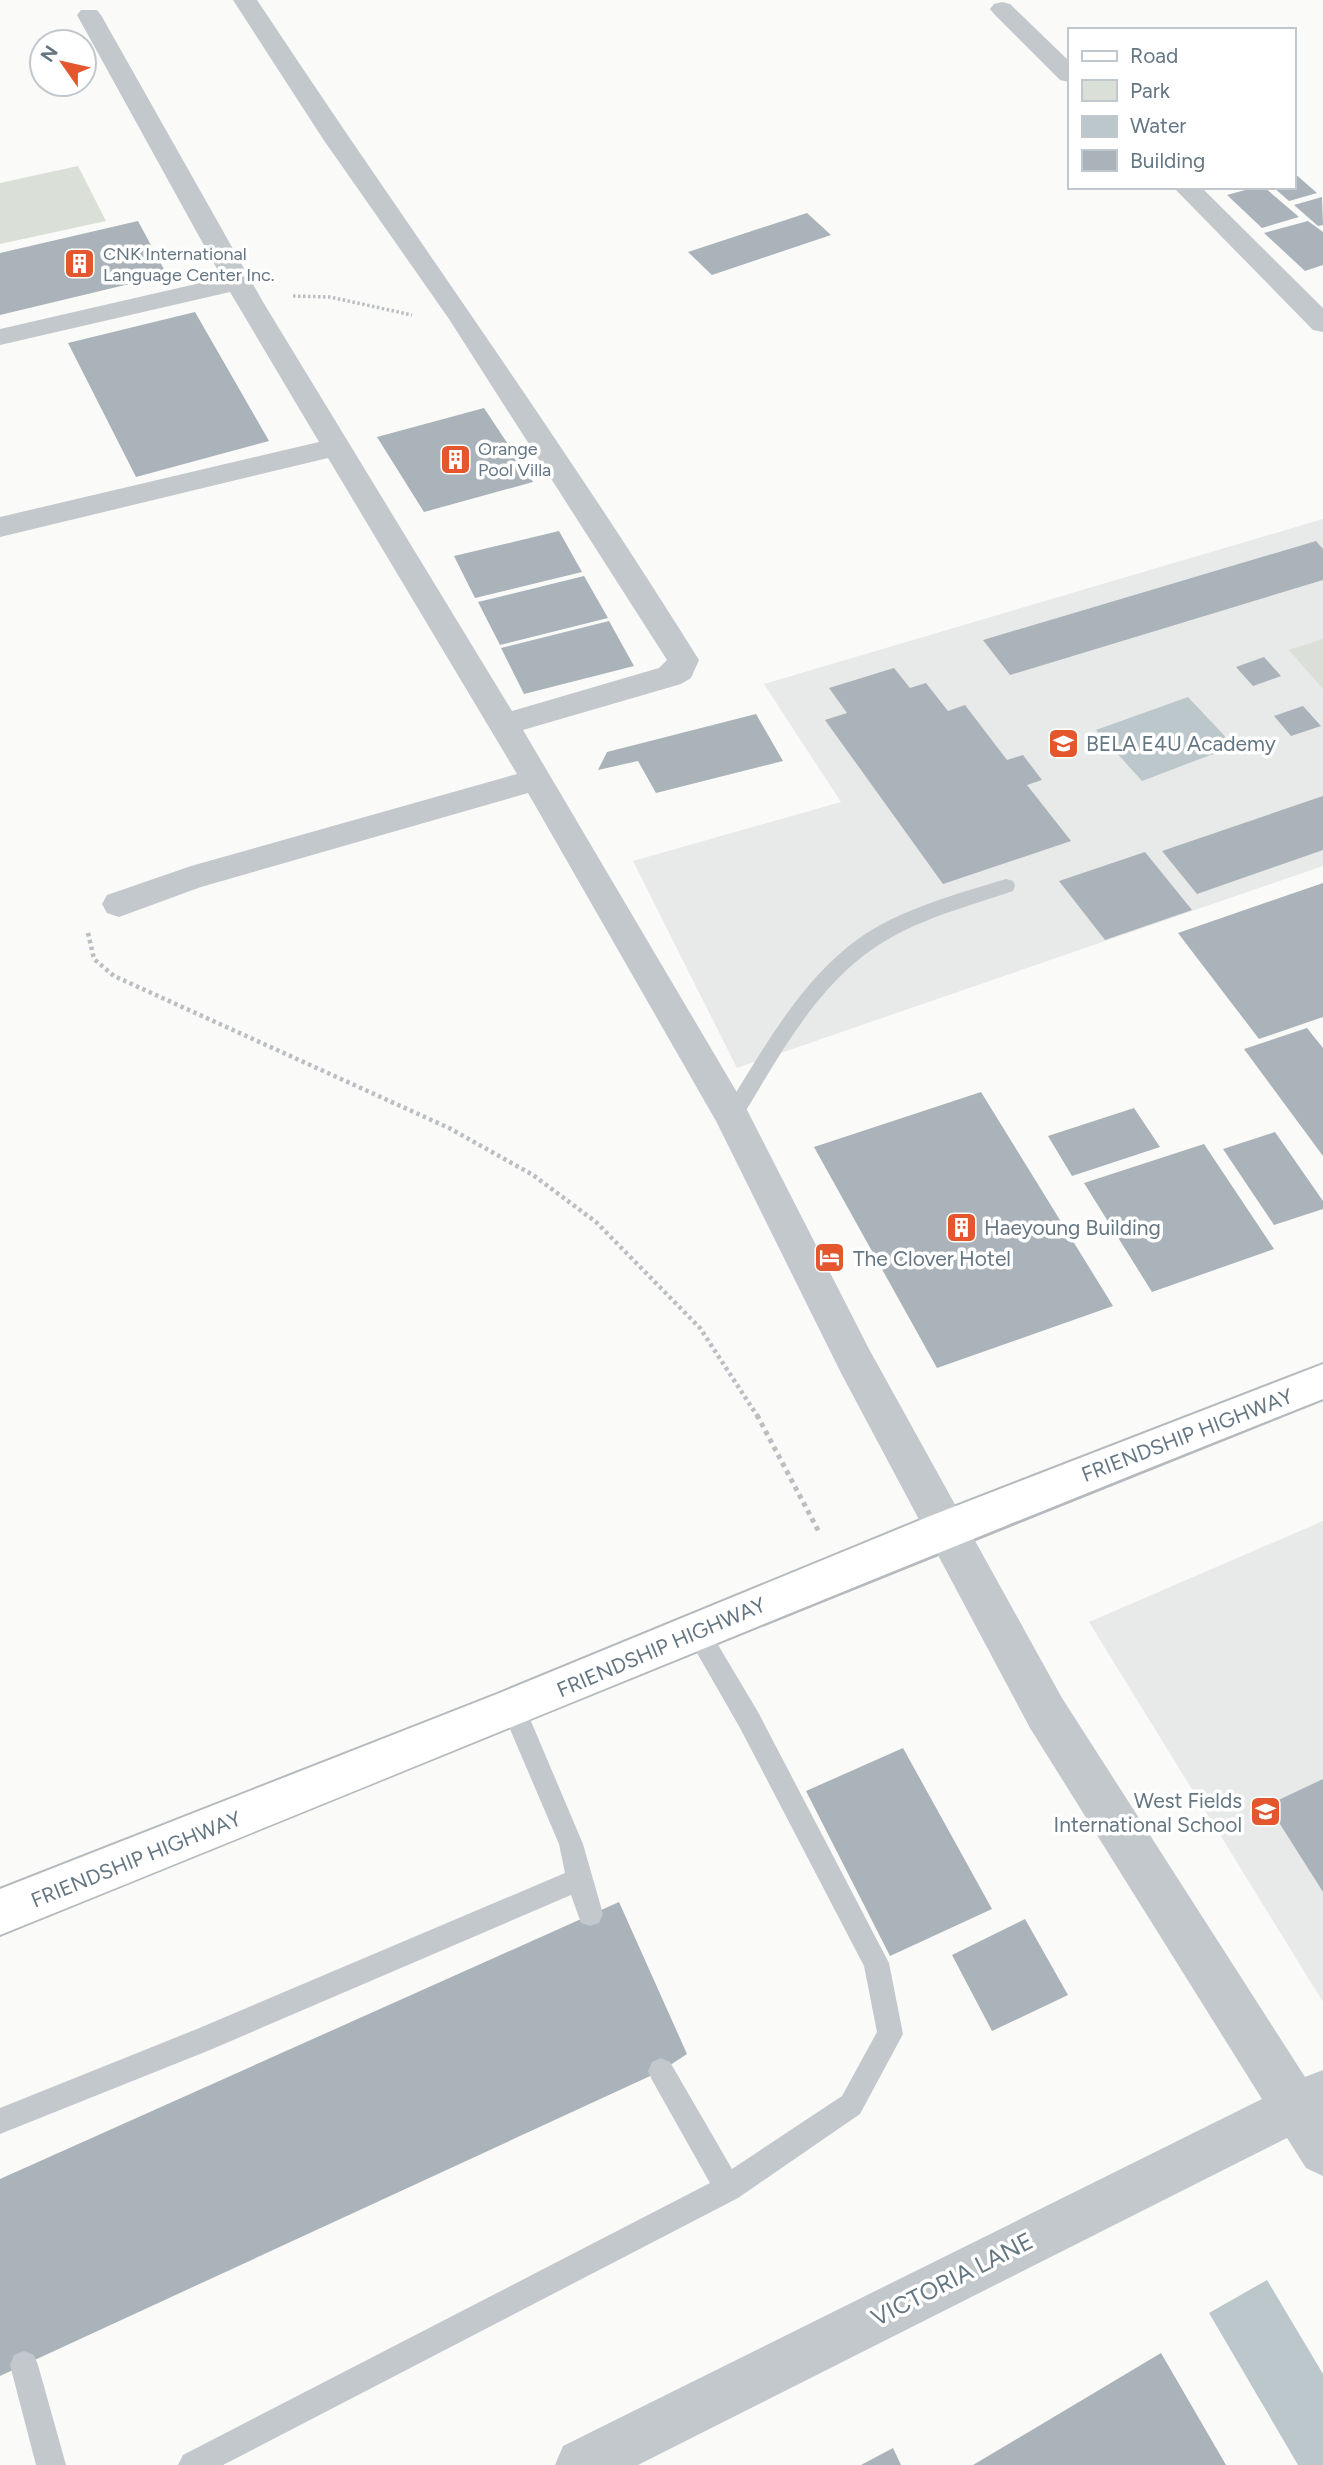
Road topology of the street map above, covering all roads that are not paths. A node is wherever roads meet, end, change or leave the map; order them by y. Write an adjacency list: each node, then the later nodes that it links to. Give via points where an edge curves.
1 (245, 0): 11 (street, via 461,318 683,660 680,670 670,676)
2 (1002, 9): 4 (street)
3 (89, 15): 6 (street)
4 (1068, 74)
5 (1187, 189): 7 (street)
6 (244, 292): 8 (street); 9 (street)
7 (1323, 324)
8 (0, 337)
9 (336, 447): 10 (street); 11 (street)
10 (0, 527)
11 (502, 726): 12 (street)
12 (535, 780): 14 (street, via 191,878); 15 (street)
13 (1006, 886): 15 (lane, via 900,925 841,964 778,1044)
14 (118, 904)
15 (732, 1116): 17 (street)
16 (1323, 1381): 17 (main road, FRIENDSHIP HIGHWAY)
17 (945, 1529): 18 (main road, FRIENDSHIP HIGHWAY); 24 (street, via 1046,1713)
18 (697, 1631): 19 (main road, FRIENDSHIP HIGHWAY); 27 (lane, via 749,1720 876,1963 890,2034 851,2105)
19 (513, 1708): 20 (lane, via 571,1844); 21 (main road, FRIENDSHIP HIGHWAY)
20 (579, 1879): 22 (lane); 25 (lane, via 214,2036)
21 (0, 1912)
22 (590, 1914)
23 (661, 2071): 27 (lane)
24 (1310, 2101): 26 (street); 31 (street, VICTORIA LANE)
25 (0, 2121)
26 (1323, 2151)
27 (728, 2188): 30 (lane)
28 (24, 2365): 29 (lane)
29 (51, 2465)
30 (193, 2465)
31 (582, 2465)

